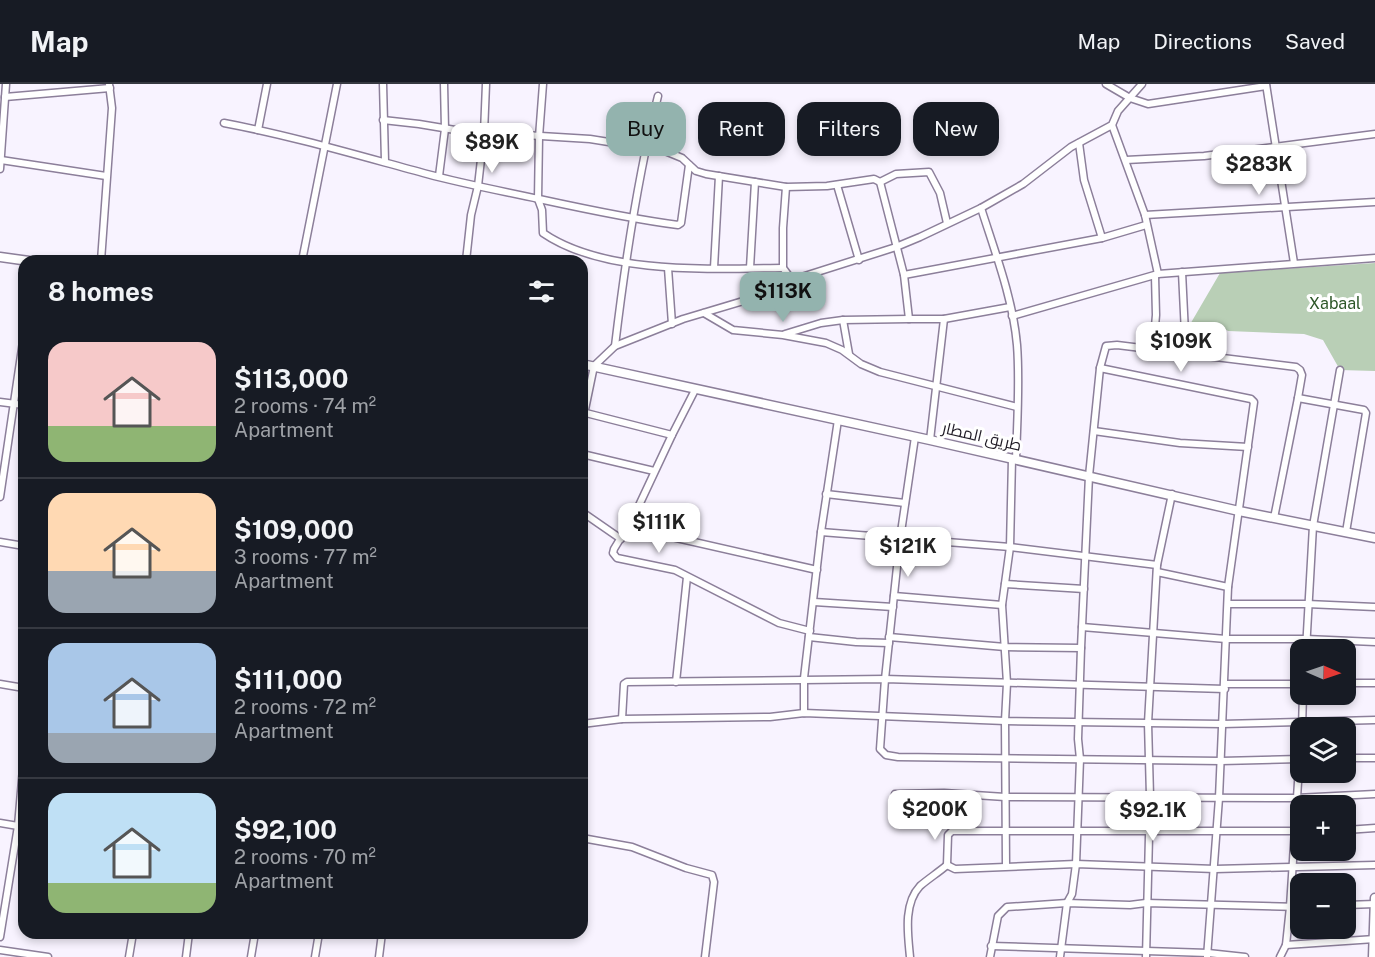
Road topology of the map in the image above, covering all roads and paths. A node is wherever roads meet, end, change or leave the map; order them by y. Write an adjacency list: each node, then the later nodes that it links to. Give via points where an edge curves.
1 (6, 84): 13 (street)
2 (267, 84): 20 (street)
3 (337, 84): 26 (street)
4 (382, 84): 16 (street)
5 (444, 84): 19 (street)
6 (486, 84): 21 (street)
7 (543, 84): 23 (street)
8 (1106, 84): 14 (street)
9 (1142, 84): 14 (street)
10 (1266, 85): 14 (street, via 1152,104); 27 (street)
11 (110, 86): 13 (street); 35 (street)
12 (658, 96): 15 (street)
13 (5, 97): 30 (street)
14 (1130, 98): 18 (street, via 1118,111)
15 (656, 102)
16 (383, 120): 19 (street); 32 (street)
17 (224, 123): 20 (street)
18 (1112, 126): 25 (street); 31 (street)
19 (445, 129): 21 (street); 36 (street)
20 (258, 130): 26 (street)
21 (484, 133): 23 (street); 41 (street)
22 (1375, 134): 27 (street)
23 (539, 137): 24 (street); 43 (street)
24 (606, 142)
25 (1079, 143): 46 (street, via 1023,184); 51 (street, via 1084,180)
26 (325, 146): 32 (street); 54 (street)
27 (1275, 148): 31 (street); 45 (street)
28 (644, 156): 48 (street)
29 (678, 156): 33 (street)
30 (1, 160): 34 (street); 35 (street)
31 (1126, 160): 47 (street)
32 (385, 161): 36 (street)
33 (689, 165): 37 (street, via 696,171); 48 (street, via 680,225)
34 (0, 169)
35 (106, 176): 53 (street)
36 (439, 176): 41 (street)
37 (719, 176): 38 (street); 64 (street)
38 (755, 182): 42 (street); 65 (street)
39 (880, 182): 40 (street, via 874,179); 49 (street, via 896,174 929,172 940,193); 52 (street)
40 (837, 185): 42 (street); 60 (street)
41 (478, 186): 43 (street); 55 (street)
42 (786, 187): 66 (street)
43 (538, 199): 48 (street); 61 (street, via 543,233 576,250)
44 (1375, 202): 45 (street)
45 (1285, 206): 47 (street); 62 (street)
46 (981, 208): 49 (street); 57 (street)
47 (1145, 215): 50 (street)
48 (632, 219): 61 (street)
49 (947, 223): 52 (street)
50 (1146, 225): 51 (street); 69 (street)
51 (1102, 238): 57 (street)
52 (897, 247): 60 (street); 68 (street)
53 (101, 255)
54 (303, 255)
55 (467, 255)
56 (0, 257): 59 (main road)
57 (997, 257): 68 (street); 71 (street)
58 (1375, 258): 62 (street)
59 (18, 259)
60 (859, 260): 70 (street)
61 (625, 262): 63 (street); 79 (street)
62 (1294, 263): 67 (street)
63 (668, 267): 64 (street); 77 (street)
64 (714, 268): 65 (street)
65 (750, 268): 66 (street)
66 (783, 268): 70 (street)
67 (1182, 272): 69 (street); 81 (street)
68 (904, 275): 74 (street)
69 (1156, 275): 73 (street); 80 (street)
70 (792, 280): 72 (street, via 770,293)
71 (1010, 308): 73 (street); 75 (street)
72 (704, 313): 77 (street); 78 (street, via 733,330)
73 (1012, 316): 96 (street)
74 (909, 319): 75 (street); 76 (street)
75 (944, 319): 88 (street)
76 (843, 320): 78 (street); 82 (street)
77 (672, 324): 79 (street)
78 (783, 335): 82 (street, via 826,344)
79 (615, 346): 84 (street)
80 (1153, 349): 81 (street); 85 (street, via 1108,344)
81 (1186, 354): 91 (street, via 1296,367 1302,375)
82 (850, 355): 88 (street, via 880,372)
83 (588, 365): 84 (main road, طريق المطار)
84 (594, 366): 89 (main road, طريق المطار); 90 (street)
85 (1100, 368): 99 (street); 103 (street, via 1251,399 1254,402)
86 (1340, 370): 95 (street)
87 (18, 381): 93 (street)
88 (936, 386): 96 (street); 102 (street)
89 (695, 390): 98 (main road, طريق المطار); 100 (street)
90 (588, 391)
91 (1298, 398): 95 (street); 114 (street)
92 (0, 402): 93 (street)
93 (15, 404): 94 (street); 110 (street)
94 (18, 404)
95 (1335, 405): 115 (street); 118 (street, via 1366,412)
96 (1017, 407): 105 (street)
97 (588, 413): 100 (street)
98 (837, 420): 101 (main road, طريق المطار); 108 (street)
99 (1094, 431): 103 (street, via 1180,443); 107 (street)
100 (672, 435): 106 (street)
101 (915, 437): 102 (main road, طريق المطار); 111 (street)
102 (930, 440): 105 (main road, طريق المطار)
103 (1248, 447): 112 (street)
104 (588, 455): 106 (street)
105 (1014, 460): 107 (main road, طريق المطار); 124 (street)
106 (654, 471): 116 (street)
107 (1089, 476): 109 (main road, طريق المطار); 125 (street)
108 (826, 494): 111 (street); 117 (street)
109 (1172, 494): 112 (main road, طريق المطار); 126 (street)
110 (0, 497)
111 (905, 503): 121 (street)
112 (1239, 511): 114 (main road, طريق المطار); 130 (street)
113 (588, 516): 120 (street)
114 (1274, 518): 115 (main road, طريق المطار)
115 (1313, 526): 118 (main road, طريق المطار); 135 (street)
116 (628, 527): 120 (street); 127 (street)
117 (820, 532): 121 (street); 127 (street)
118 (1346, 532): 119 (main road, طريق المطار)
119 (1375, 538)
120 (621, 539): 128 (street, via 614,549 617,558 675,570)
121 (900, 539): 124 (street); 132 (street)
122 (0, 542): 123 (street)
123 (18, 545)
124 (1010, 547): 125 (street); 129 (street)
125 (1086, 556): 126 (street); 131 (street)
126 (1157, 568): 130 (street); 141 (street)
127 (817, 570): 133 (street)
128 (687, 577): 140 (street); 152 (street)
129 (1005, 584): 131 (street); 136 (street)
130 (1228, 586): 134 (street)
131 (1084, 589): 139 (street)
132 (894, 596): 136 (street); 137 (street)
133 (813, 602): 137 (street); 140 (street)
134 (1228, 604): 135 (street); 142 (street)
135 (1307, 604): 138 (street); 144 (street)
136 (1002, 605): 148 (street)
137 (893, 607): 145 (street)
138 (1375, 607)
139 (1082, 627): 141 (street); 149 (street)
140 (809, 634): 145 (street, via 856,642); 150 (street)
141 (1153, 634): 142 (street); 160 (street)
142 (1226, 639): 143 (street); 161 (street)
143 (1290, 639)
144 (1306, 639)
145 (889, 640): 148 (street); 151 (street)
146 (1356, 641): 147 (street)
147 (1375, 642)
148 (1005, 647): 149 (street); 153 (street)
149 (1081, 648): 156 (street)
150 (804, 678): 151 (street); 152 (street); 162 (street)
151 (885, 679): 153 (street); 163 (street)
152 (676, 682): 164 (street, via 626,682)
153 (1007, 683): 156 (street); 166 (street)
154 (1375, 683): 158 (street)
155 (0, 684): 159 (street)
156 (1080, 684): 160 (street); 168 (street)
157 (1290, 684): 161 (street)
158 (1356, 684)
159 (18, 687)
160 (1151, 687): 161 (street); 170 (street)
161 (1225, 687): 171 (street)
162 (804, 713): 163 (street); 164 (street)
163 (883, 717): 166 (street); 173 (street, via 880,749 886,755)
164 (622, 719): 169 (street)
165 (1375, 720): 167 (street)
166 (1005, 721): 168 (street); 173 (street)
167 (1356, 721)
168 (1079, 722): 170 (street); 175 (street)
169 (588, 723)
170 (1148, 723): 171 (street); 178 (street)
171 (1222, 724): 172 (street); 179 (street)
172 (1290, 725)
173 (1007, 758): 175 (street); 185 (street)
174 (1375, 758): 177 (street)
175 (1080, 759): 178 (street); 183 (street)
176 (1290, 759): 179 (street)
177 (1356, 759)
178 (1149, 760): 179 (street); 184 (street)
179 (1221, 761): 186 (street)
180 (896, 794): 185 (street)
181 (1375, 794): 182 (street)
182 (1355, 795)
183 (1078, 796): 184 (street); 185 (street); 193 (street)
184 (1150, 796): 186 (street); 192 (street)
185 (1005, 797): 195 (street)
186 (1220, 798): 187 (street); 194 (street)
187 (1290, 798)
188 (0, 823): 189 (street)
189 (18, 826)
190 (1375, 828): 191 (street)
191 (1356, 829)
192 (1150, 830): 193 (street); 194 (street); 203 (street)
193 (1078, 831): 195 (street); 200 (street)
194 (1218, 831): 196 (street); 205 (street)
195 (1005, 832): 201 (street, via 949,833); 202 (street)
196 (1290, 832)
197 (588, 839): 234 (street, via 632,847 712,875)
198 (18, 842): 215 (street)
199 (1294, 861): 206 (street)
200 (1076, 864): 202 (street); 203 (street); 209 (street)
201 (947, 865): 202 (street); 235 (street, via 914,895 909,915)
202 (1006, 865)
203 (1149, 865): 205 (street); 210 (street)
204 (1375, 865): 206 (street)
205 (1215, 868): 206 (street); 211 (street)
206 (1293, 868): 207 (street)
207 (1293, 873)
208 (1375, 898): 212 (main road)
209 (1067, 903): 210 (street); 223 (street, via 1007,907 998,916); 224 (street)
210 (1146, 903): 211 (street); 226 (street)
211 (1212, 904): 214 (street); 227 (street)
212 (1375, 904): 213 (street); 221 (main road)
213 (1356, 905)
214 (1290, 907): 222 (street)
215 (0, 937)
216 (132, 939): 229 (street)
217 (188, 939): 230 (street)
218 (254, 939): 231 (street)
219 (318, 939): 232 (street)
220 (382, 939): 233 (street)
221 (1375, 939): 222 (street); 240 (main road)
222 (1286, 945): 239 (street)
223 (991, 946): 224 (street); 236 (street)
224 (1060, 949): 226 (street); 237 (street)
225 (0, 950): 228 (street)
226 (1146, 954): 227 (street)
227 (1208, 955): 238 (street)
228 (48, 957)
229 (129, 957)
230 (186, 957)
231 (251, 957)
232 (315, 957)
233 (380, 957)
234 (705, 957)
235 (910, 957)
236 (990, 957)
237 (1060, 957)
238 (1245, 957)
239 (1281, 957)
240 (1373, 957)

